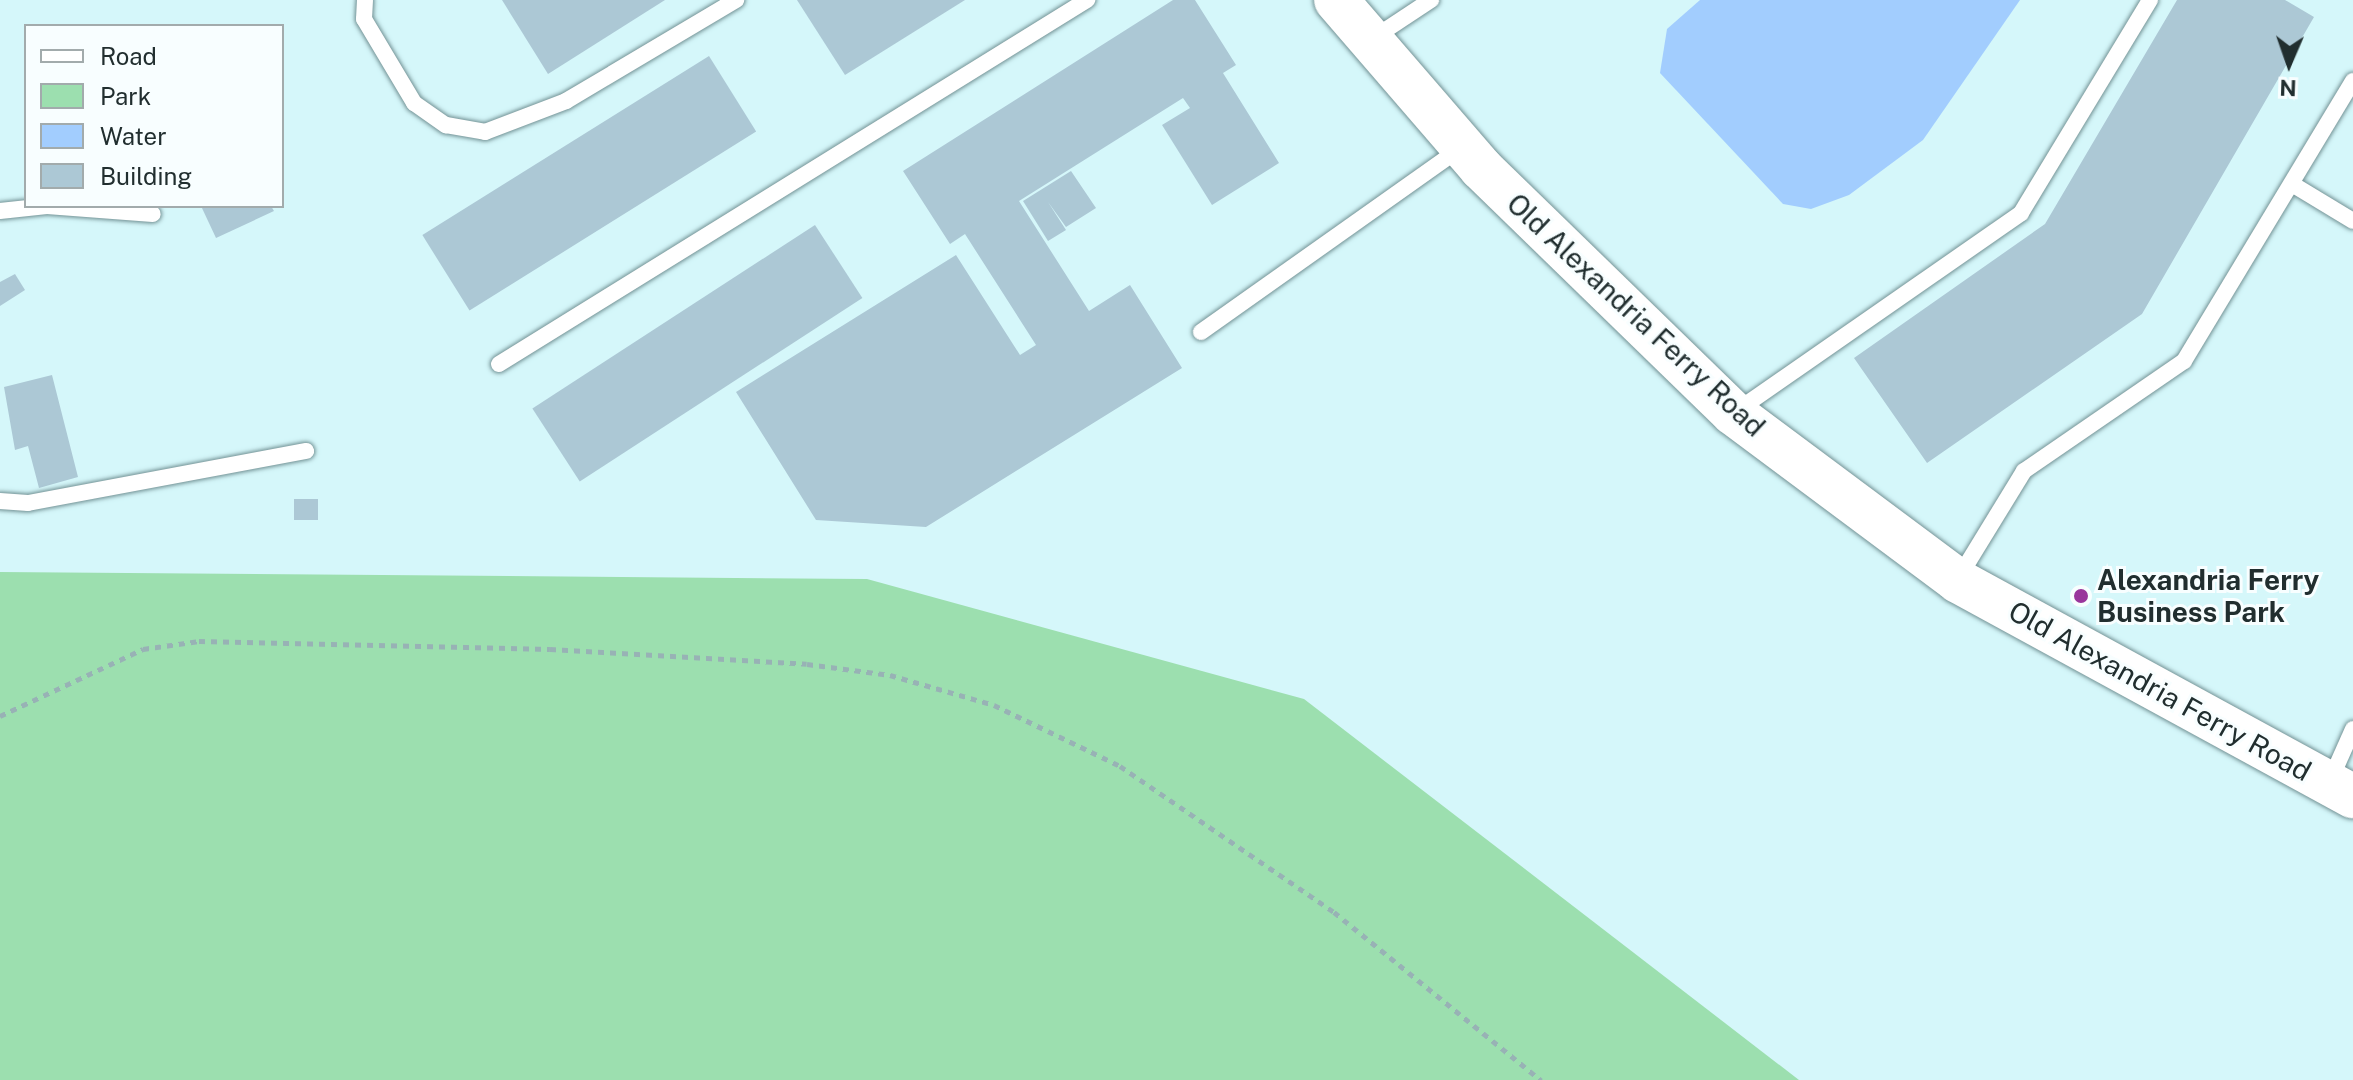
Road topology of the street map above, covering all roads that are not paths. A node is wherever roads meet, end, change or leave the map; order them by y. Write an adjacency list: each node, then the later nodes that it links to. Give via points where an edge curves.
1 (365, 0): 2 (lane, via 364,19 414,103 446,125 485,132 566,101)
2 (736, 0)
3 (1087, 0): 17 (lane)
4 (1336, 0): 7 (main road, Old Alexandria Ferry Road)
5 (1431, 0): 7 (lane)
6 (2150, 0): 18 (lane, via 2021,213)
7 (1371, 40): 9 (main road, Old Alexandria Ferry Road)
8 (2353, 81): 10 (lane)
9 (1462, 147): 16 (lane); 18 (main road, Old Alexandria Ferry Road)
10 (2292, 184): 15 (lane); 21 (lane, via 2184,361 2024,471)
11 (28, 208): 13 (lane)
12 (74, 208): 14 (lane)
13 (0, 211)
14 (153, 214)
15 (2353, 221)
16 (1201, 332)
17 (499, 364)
18 (1733, 413): 21 (main road, Old Alexandria Ferry Road)
19 (306, 451): 20 (lane, via 28,503)
20 (0, 501)
21 (1958, 581): 23 (main road, Old Alexandria Ferry Road)
22 (2353, 729): 23 (lane)
23 (2341, 789)

